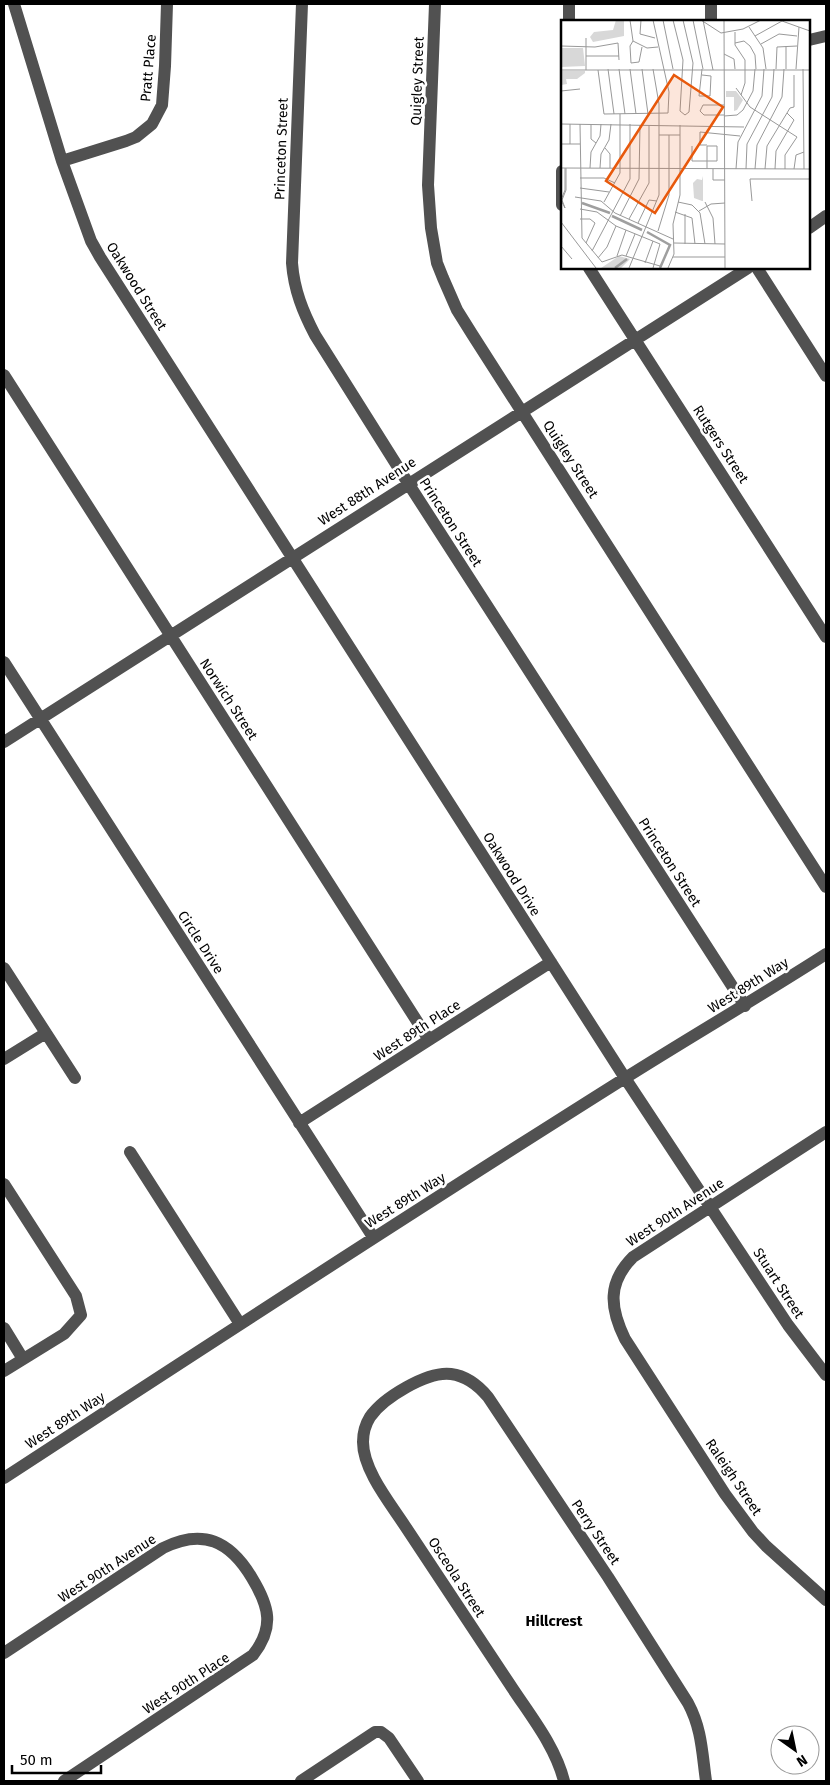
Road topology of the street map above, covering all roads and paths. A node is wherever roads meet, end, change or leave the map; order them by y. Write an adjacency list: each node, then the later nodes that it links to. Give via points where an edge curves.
1 (14, 4): 11 (street, Oakwood Street)
2 (167, 4): 11 (street, Pratt Place, via 162,105 152,124 136,137)
3 (302, 4): 21 (street, Princeton Street, via 292,249 295,287 315,335)
4 (435, 4): 20 (street, Quigley Street, via 428,184 430,228 443,278 457,310)
5 (569, 4): 7 (street)
6 (711, 4): 8 (street)
7 (569, 20)
8 (711, 20)
9 (826, 36): 10 (street)
10 (810, 40)
11 (62, 161): 22 (street, Oakwood Street, via 100,257)
12 (826, 216): 13 (street)
13 (810, 227)
14 (590, 269): 17 (street, Rutgers Street)
15 (746, 269): 17 (street, West 88th Avenue)
16 (758, 269): 19 (street)
17 (635, 338): 20 (street, West 88th Avenue); 24 (street, Rutgers Street)
18 (4, 376): 23 (street, Norwich Street)
19 (826, 376)
20 (522, 410): 21 (street, West 88th Avenue); 28 (street, Quigley Street)
21 (408, 483): 22 (street, West 88th Avenue); 32 (street, Princeton Street)
22 (293, 557): 23 (street, West 88th Avenue); 30 (street, Oakwood Drive)
23 (170, 635): 26 (street, West 88th Avenue); 34 (street, Norwich Street)
24 (826, 637)
25 (4, 662): 26 (street, Circle Drive)
26 (40, 718): 27 (street, West 88th Avenue); 38 (street, Circle Drive)
27 (4, 742)
28 (826, 887)
29 (826, 954): 32 (street, West 89th Way)
30 (551, 962): 34 (street, West 89th Place); 37 (street, Oakwood Drive)
31 (4, 968): 33 (street)
32 (745, 1006): 37 (street, West 89th Way)
33 (46, 1033): 35 (street); 36 (street)
34 (429, 1040): 38 (street, West 89th Place)
35 (4, 1059)
36 (74, 1078)
37 (625, 1078): 42 (street, Oakwood Drive); 43 (street, West 89th Way)
38 (300, 1123): 43 (street, Circle Drive)
39 (826, 1132): 42 (street, West 90th Avenue)
40 (130, 1152): 44 (street)
41 (4, 1184): 47 (street, via 76,1296 81,1315 64,1334)
42 (710, 1206): 46 (street, West 90th Avenue, via 633,1256 619,1274 614,1288 613,1309 620,1330); 49 (street, Stuart Street, via 788,1325)
43 (373, 1238): 44 (street, West 89th Way)
44 (240, 1324): 51 (street, West 89th Way)
45 (4, 1328): 47 (street)
46 (636, 1356): 53 (street, Raleigh Street, via 753,1532)
47 (23, 1359): 48 (street)
48 (4, 1371)
49 (826, 1375)
50 (398, 1393): 58 (street, Osceola Street, via 376,1410 367,1424 363,1439 366,1461 548,1744); 59 (street, Perry Street, via 432,1375 449,1374 477,1384 488,1397 688,1703 700,1731)
51 (4, 1478)
52 (252, 1577): 54 (street, West 90th Avenue, via 240,1558 221,1544 186,1539 163,1548); 55 (street, West 90th Place, via 266,1603 268,1622 263,1640 253,1655)
53 (826, 1600)
54 (4, 1653)
55 (64, 1781)
56 (301, 1781): 57 (street, via 375,1732 389,1738)
57 (418, 1781)
58 (564, 1781)
59 (706, 1781)

